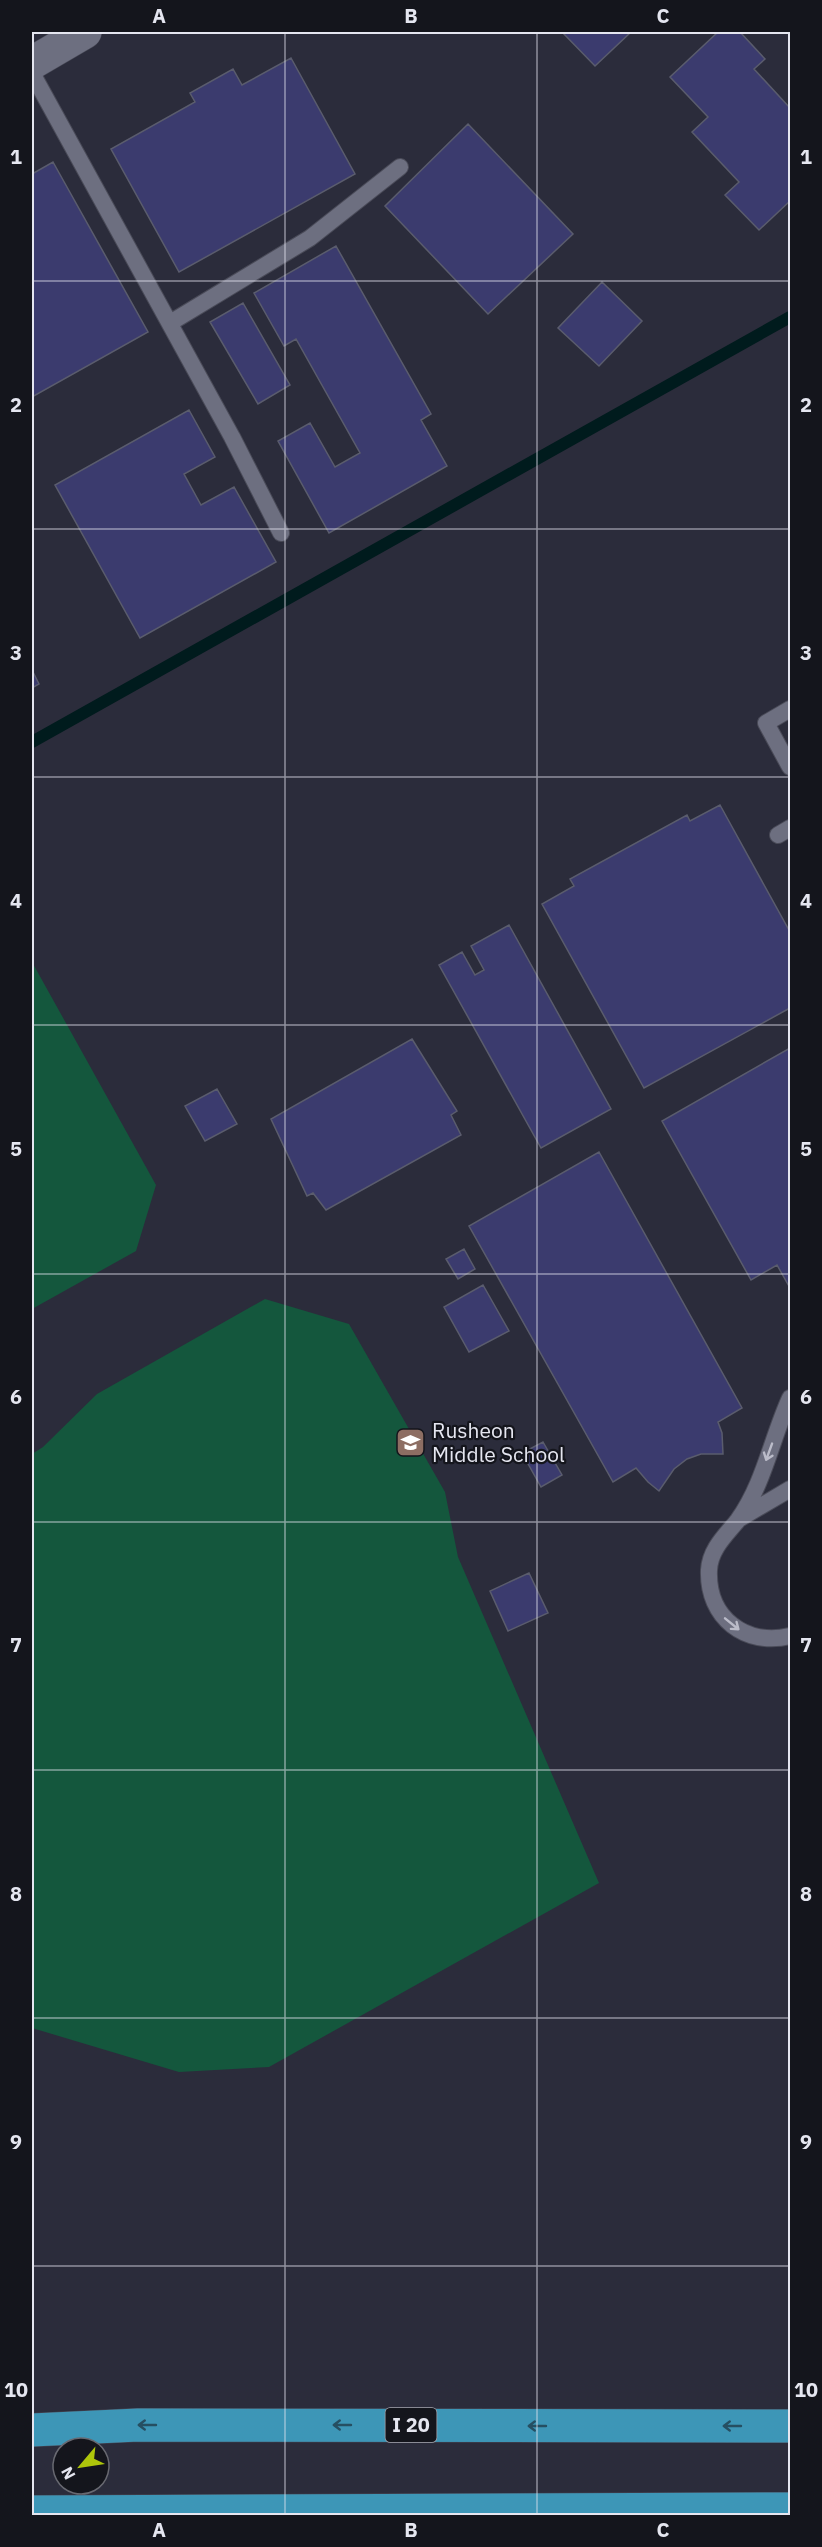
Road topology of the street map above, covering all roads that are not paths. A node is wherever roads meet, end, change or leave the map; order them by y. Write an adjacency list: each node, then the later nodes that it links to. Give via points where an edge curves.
1 (85, 32): 2 (street)
2 (32, 63)
3 (32, 73): 5 (lane)
4 (400, 167): 5 (lane, via 310,238)
5 (170, 323): 6 (lane)
6 (281, 533)
7 (790, 709): 8 (lane, via 766,723)
8 (790, 767)
9 (790, 1398): 11 (lane, one-way to 11, via 758,1484)
10 (790, 1489): 11 (lane)
11 (738, 1520): 12 (lane, one-way to 12, via 720,1539 709,1569 713,1598 726,1620 748,1636 774,1640)
12 (790, 1636)
13 (790, 2426): 14 (highway, I 20, one-way to 14, via 138,2425)
14 (32, 2430)
15 (790, 2509): 16 (highway)
16 (32, 2512)

